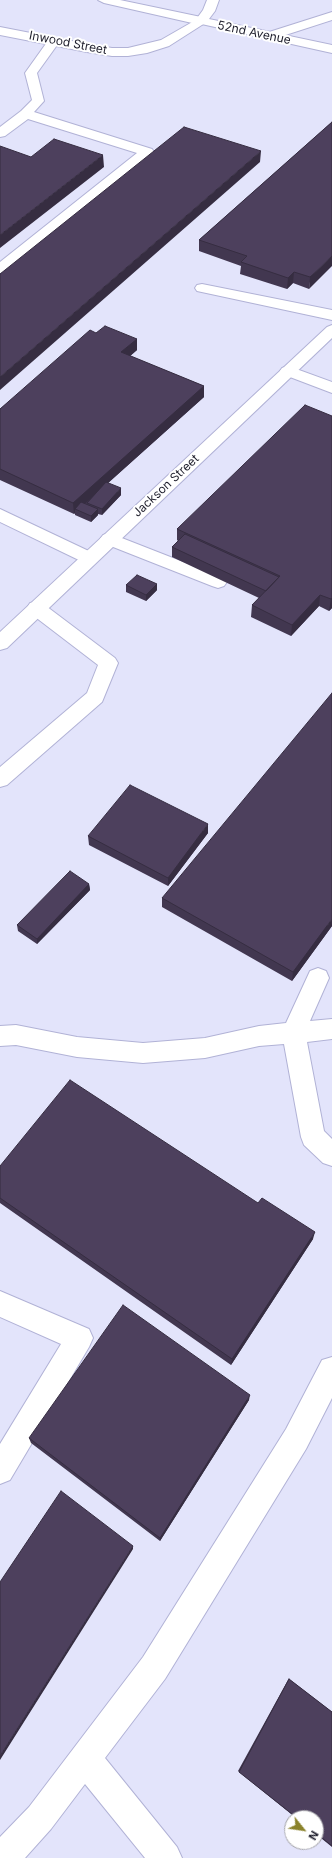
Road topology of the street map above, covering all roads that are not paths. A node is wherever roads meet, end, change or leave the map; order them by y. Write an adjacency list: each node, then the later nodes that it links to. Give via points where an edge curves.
1 (104, 0): 4 (street)
2 (213, 0): 4 (street, 52nd Avenue)
3 (332, 16): 6 (street)
4 (201, 21): 6 (street, 52nd Avenue); 7 (street, Inwood Street, via 165,42 147,49 128,52 93,49)
5 (0, 31): 7 (street, Inwood Street)
6 (270, 36): 8 (street, 52nd Avenue)
7 (54, 41): 9 (street, via 31,73 38,101)
8 (332, 49)
9 (26, 114): 10 (street); 11 (street, via 147,152)
10 (0, 133)
11 (0, 269)
12 (202, 288): 13 (street)
13 (332, 315)
14 (330, 335): 15 (street, Jackson Street)
15 (288, 371): 16 (street); 18 (street, Jackson Street)
16 (332, 388)
17 (0, 515): 19 (street)
18 (109, 539): 19 (street, Jackson Street); 20 (street)
19 (89, 558): 21 (street, Jackson Street)
20 (218, 582)
21 (36, 608): 22 (street, Jackson Street); 23 (street, via 108,663 95,697)
22 (0, 643)
23 (0, 779)
24 (318, 978): 26 (street)
25 (332, 1029): 26 (street)
26 (294, 1032): 27 (street, via 259,1036 205,1048 143,1053 77,1047); 29 (street, via 313,1137)
27 (8, 1036): 28 (street)
28 (0, 1054)
29 (332, 1154)
30 (0, 1304): 32 (street, via 80,1338)
31 (332, 1370): 33 (street, via 296,1439 154,1668)
32 (0, 1470)
33 (85, 1759): 34 (street, via 40,1818); 35 (street)
34 (3, 1858)
35 (166, 1858)

